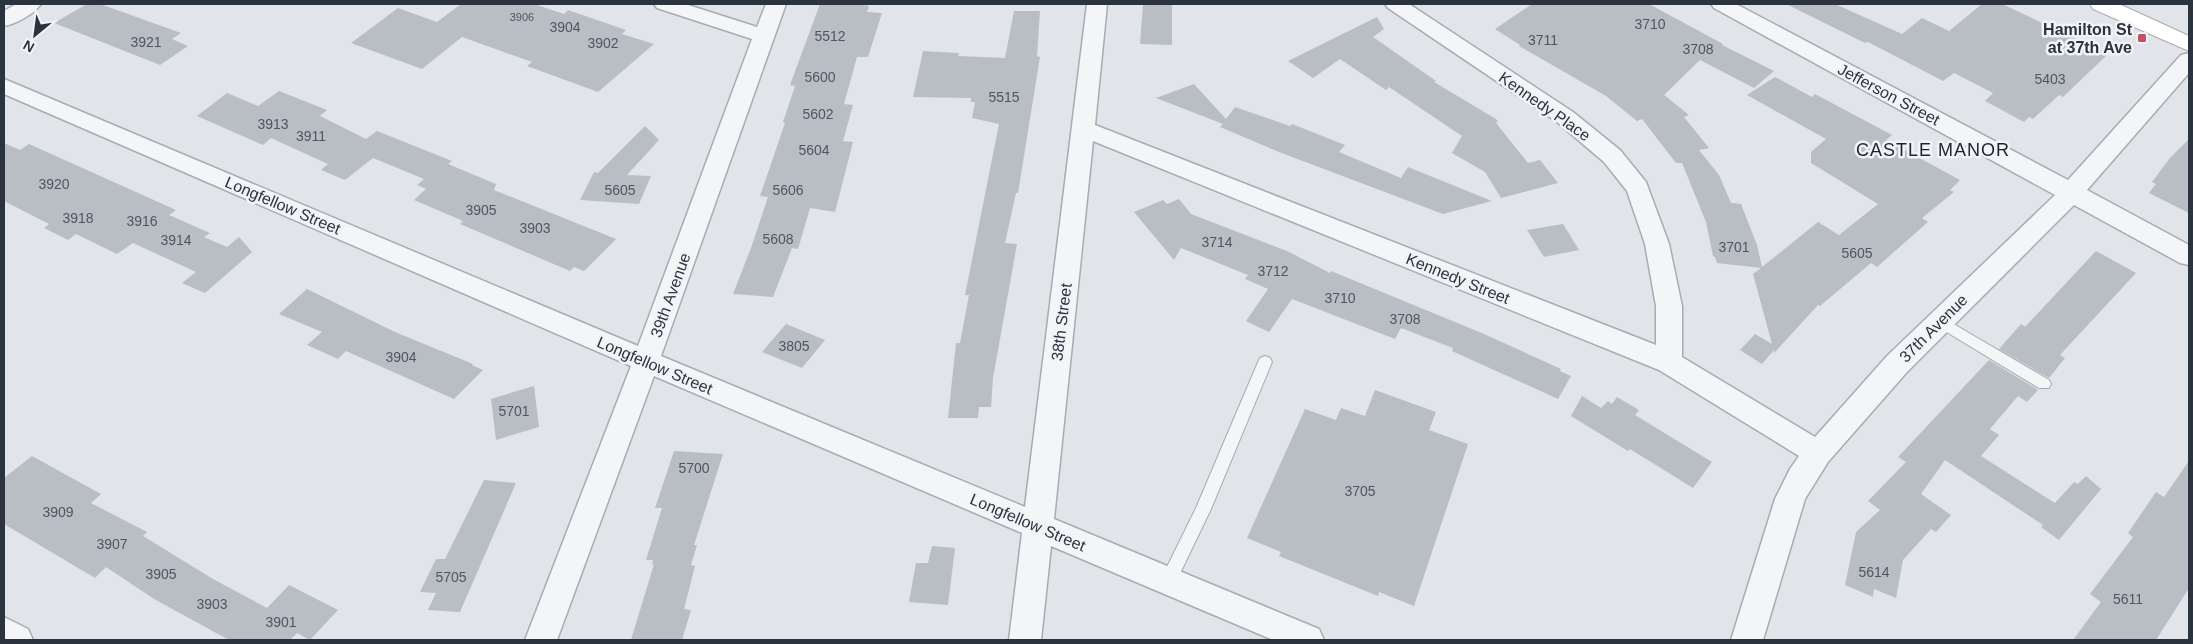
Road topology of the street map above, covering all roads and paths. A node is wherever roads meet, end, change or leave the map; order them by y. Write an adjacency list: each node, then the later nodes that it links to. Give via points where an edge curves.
1 (31, 4): 8 (street)
2 (664, 4): 9 (street)
3 (776, 4): 9 (street, 39th Avenue)
4 (1098, 4): 13 (street, 38th Street)
5 (1395, 4): 19 (street, Kennedy Place, via 1565,116 1612,156 1638,188 1657,244 1669,306)
6 (1721, 4): 14 (street, Jefferson Street)
7 (2101, 4): 10 (main road)
8 (4, 20)
9 (764, 36): 17 (street, 39th Avenue)
10 (2189, 44)
11 (2189, 60): 14 (street, 37th Avenue)
12 (4, 86): 17 (street, Longfellow Street)
13 (1084, 129): 19 (street, Kennedy Street); 22 (street, 38th Street)
14 (2073, 192): 15 (street, Jefferson Street); 16 (street, 37th Avenue)
15 (2189, 256)
16 (1940, 321): 20 (lane); 21 (street, 37th Avenue, via 1897,364)
17 (646, 361): 22 (street, Longfellow Street); 26 (street, 39th Avenue)
18 (1264, 362): 23 (lane)
19 (1669, 362): 21 (street, Kennedy Street)
20 (2044, 384)
21 (1818, 454): 29 (street, 37th Avenue, via 1800,478 1790,499)
22 (1038, 526): 23 (street, Longfellow Street); 27 (street, 38th Street)
23 (1168, 581): 28 (street, Longfellow Street)
24 (4, 632): 25 (street)
25 (17, 640)
26 (541, 640)
27 (1025, 640)
28 (1308, 640)
29 (1747, 640)

